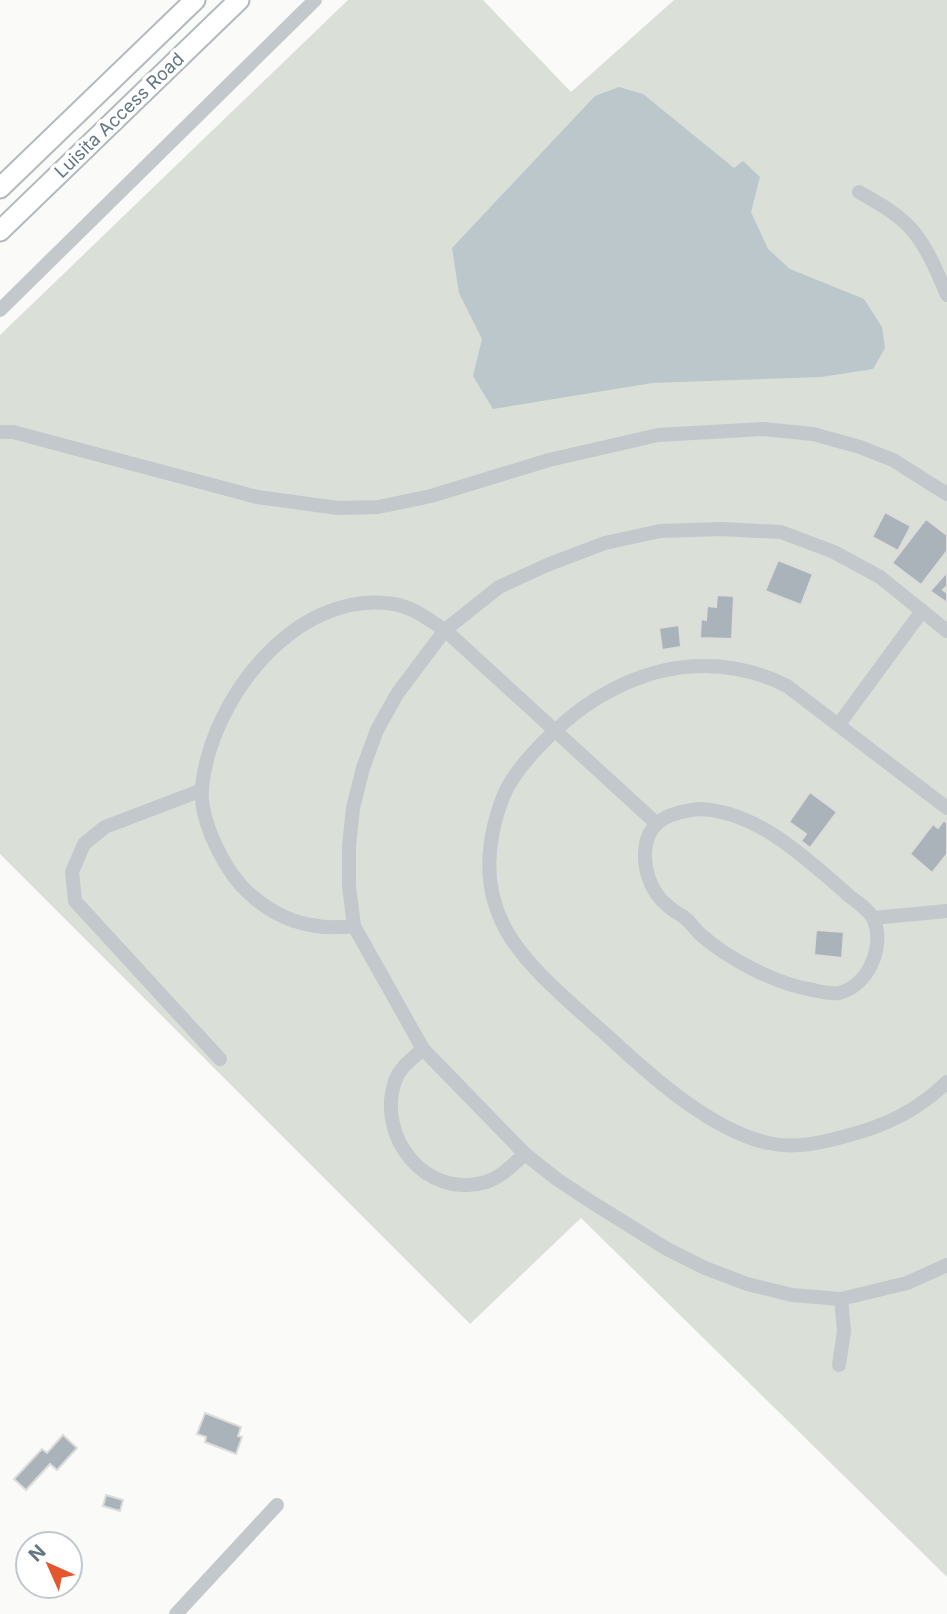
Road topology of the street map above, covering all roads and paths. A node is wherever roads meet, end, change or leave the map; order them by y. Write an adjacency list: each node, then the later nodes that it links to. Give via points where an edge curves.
1 (195, 0): 4 (main road, Luisita Access Road)
2 (239, 0): 6 (main road, Luisita Access Road)
3 (315, 0): 8 (street)
4 (0, 188)
5 (859, 192): 7 (street, via 913,231)
6 (0, 231)
7 (947, 295)
8 (0, 310)
9 (0, 420): 10 (street)
10 (6, 432): 11 (street, via 257,497 338,508 378,507 431,496 549,460 658,435 763,429 813,434 860,447 893,460)
11 (947, 494)
12 (922, 611): 13 (street, via 880,577 834,552 781,532 660,531 605,543 499,587); 14 (street); 15 (street)
13 (445, 630): 16 (street); 17 (street, via 415,611 374,602 353,603 311,621 267,654 232,698 208,753); 22 (street, via 397,694 363,768 349,846)
14 (947, 631)
15 (839, 724): 16 (street, via 765,675 707,665 648,673 619,685); 18 (street)
16 (554, 731): 19 (street); 25 (street, via 504,795 488,862 492,897 503,926 522,953 624,1052 711,1118 768,1143 792,1146 817,1145 891,1122)
17 (202, 790): 22 (street, via 208,825 221,857 245,891 294,922 332,929); 24 (street, via 104,827 84,844 72,872 75,901)
18 (947, 808)
19 (656, 823): 21 (street, via 698,809 735,816 801,855); 21 (street, via 644,854 654,888 666,905 701,935 756,970 795,987 836,993 852,988 874,959)
20 (947, 911): 21 (street)
21 (873, 918)
22 (354, 926): 23 (street)
23 (423, 1049): 26 (street); 26 (street, via 395,1080 390,1112 399,1144 420,1169 443,1182 471,1185 501,1174)
24 (220, 1059)
25 (947, 1083)
26 (525, 1154): 28 (street, via 593,1203 705,1268 792,1295)
27 (947, 1265): 28 (street, via 907,1283)
28 (841, 1299): 29 (street, via 844,1331)
29 (839, 1365)
30 (277, 1505): 31 (street)
31 (176, 1614)

